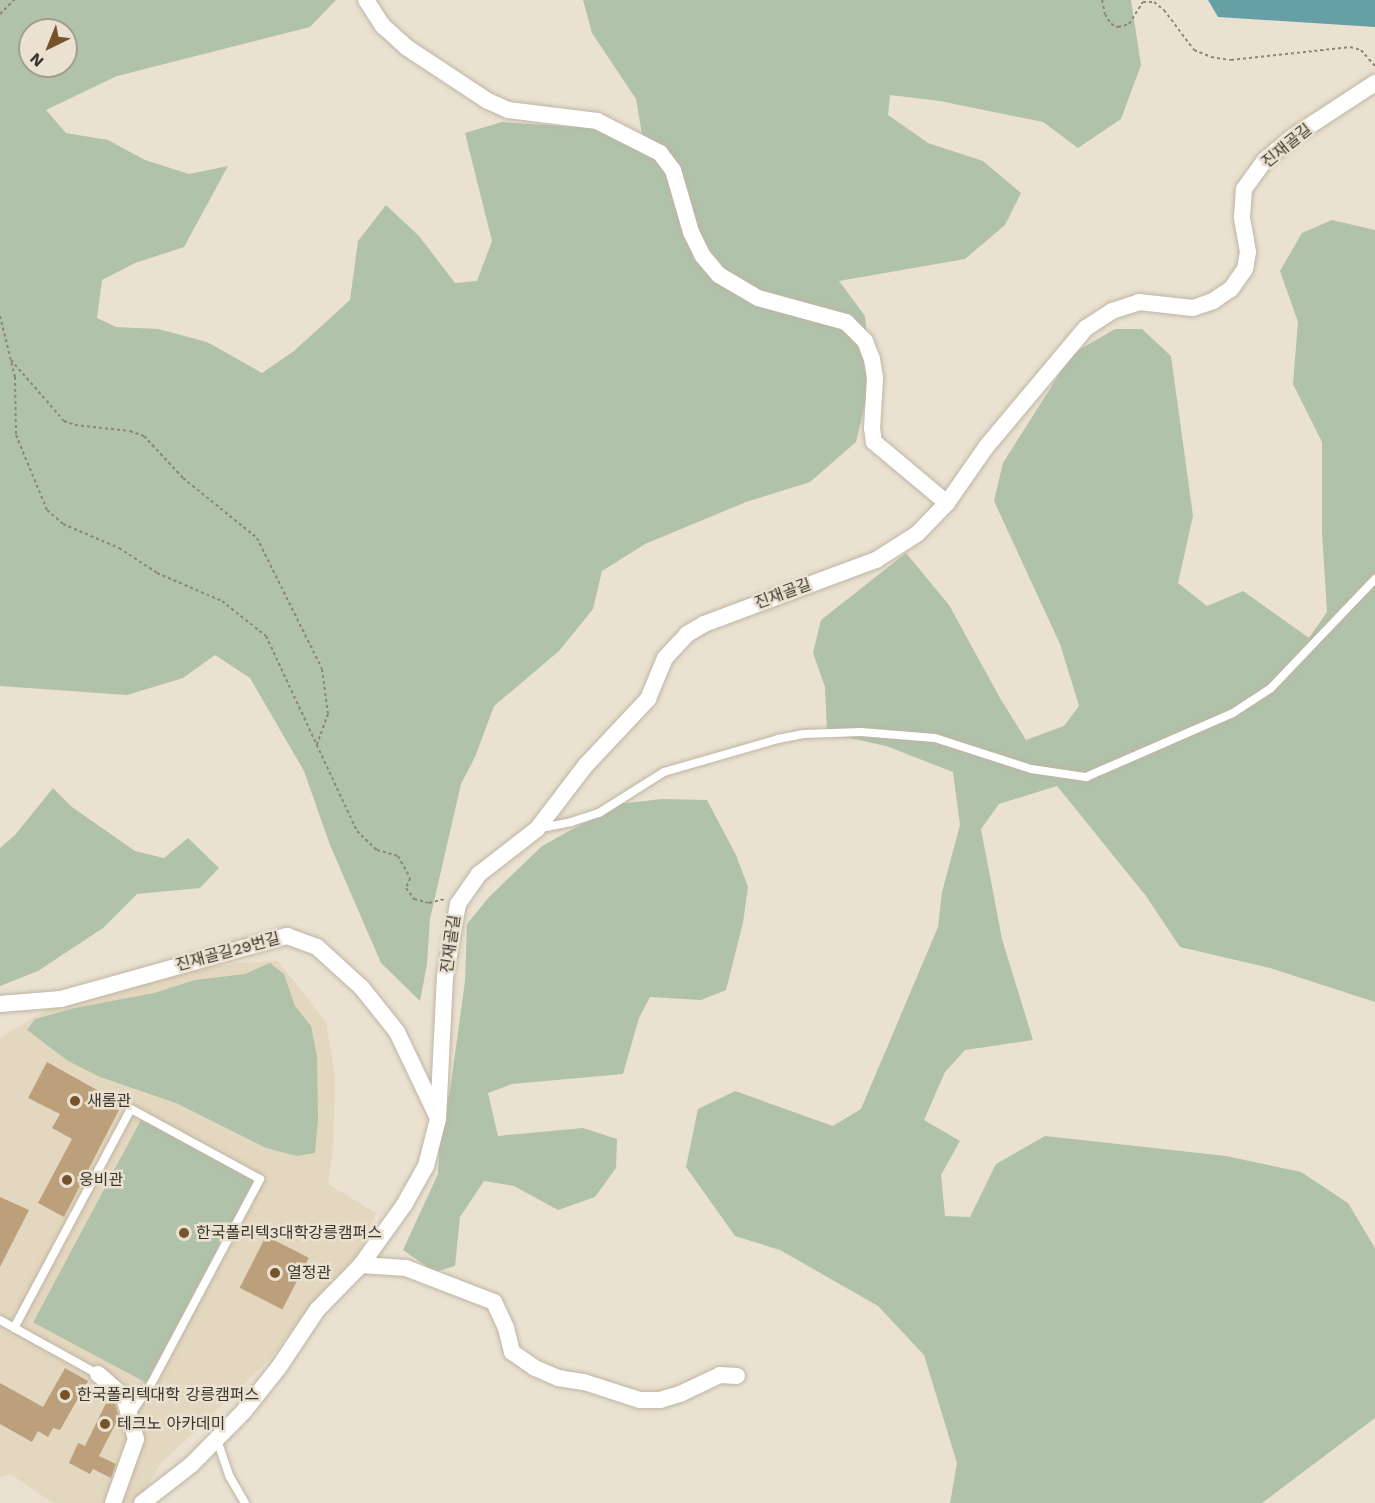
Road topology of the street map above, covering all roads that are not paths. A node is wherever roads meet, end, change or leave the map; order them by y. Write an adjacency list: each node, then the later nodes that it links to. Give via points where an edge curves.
1 (366, 0): 3 (street, via 383,26 406,47 488,101 508,110 597,121 660,153 673,170 702,255 719,275 758,298 846,322 864,341 875,378 874,442)
2 (1375, 83): 3 (street, 진재골길, via 1294,136 1257,170 1244,189 1242,217 1248,252 1245,269 1231,289 1193,308 1139,302 1112,311 1086,328 986,447)
3 (947, 503): 5 (street, 진재골길, via 917,534 876,560 704,624 687,634 664,658 648,699 586,765)
4 (1375, 579): 5 (lane, via 1271,688 1233,713 1086,777 1031,769 935,738 861,732 804,734 664,772 599,813)
5 (537, 829): 7 (street, 진재골길, via 479,874 458,904 446,977)
6 (0, 1004): 7 (street, 진재골길29번길, via 61,999 286,936 317,947 362,988 397,1032)
7 (438, 1119): 8 (street, 진재골길, via 426,1166 404,1205)
8 (361, 1265): 12 (street, via 406,1268 495,1302 512,1352 558,1378 640,1400 660,1400 720,1375); 14 (street, 진재골길, via 317,1310 279,1367)
9 (0, 1320): 10 (lane)
10 (14, 1328): 11 (lane); 13 (lane, via 131,1109 260,1179 150,1386)
11 (98, 1374): 13 (street, via 124,1397)
12 (737, 1376)
13 (129, 1415): 15 (street, via 136,1439)
14 (217, 1439): 16 (street, 진재골길); 17 (lane, via 230,1477)
15 (113, 1503)
16 (142, 1503)
17 (245, 1503)

